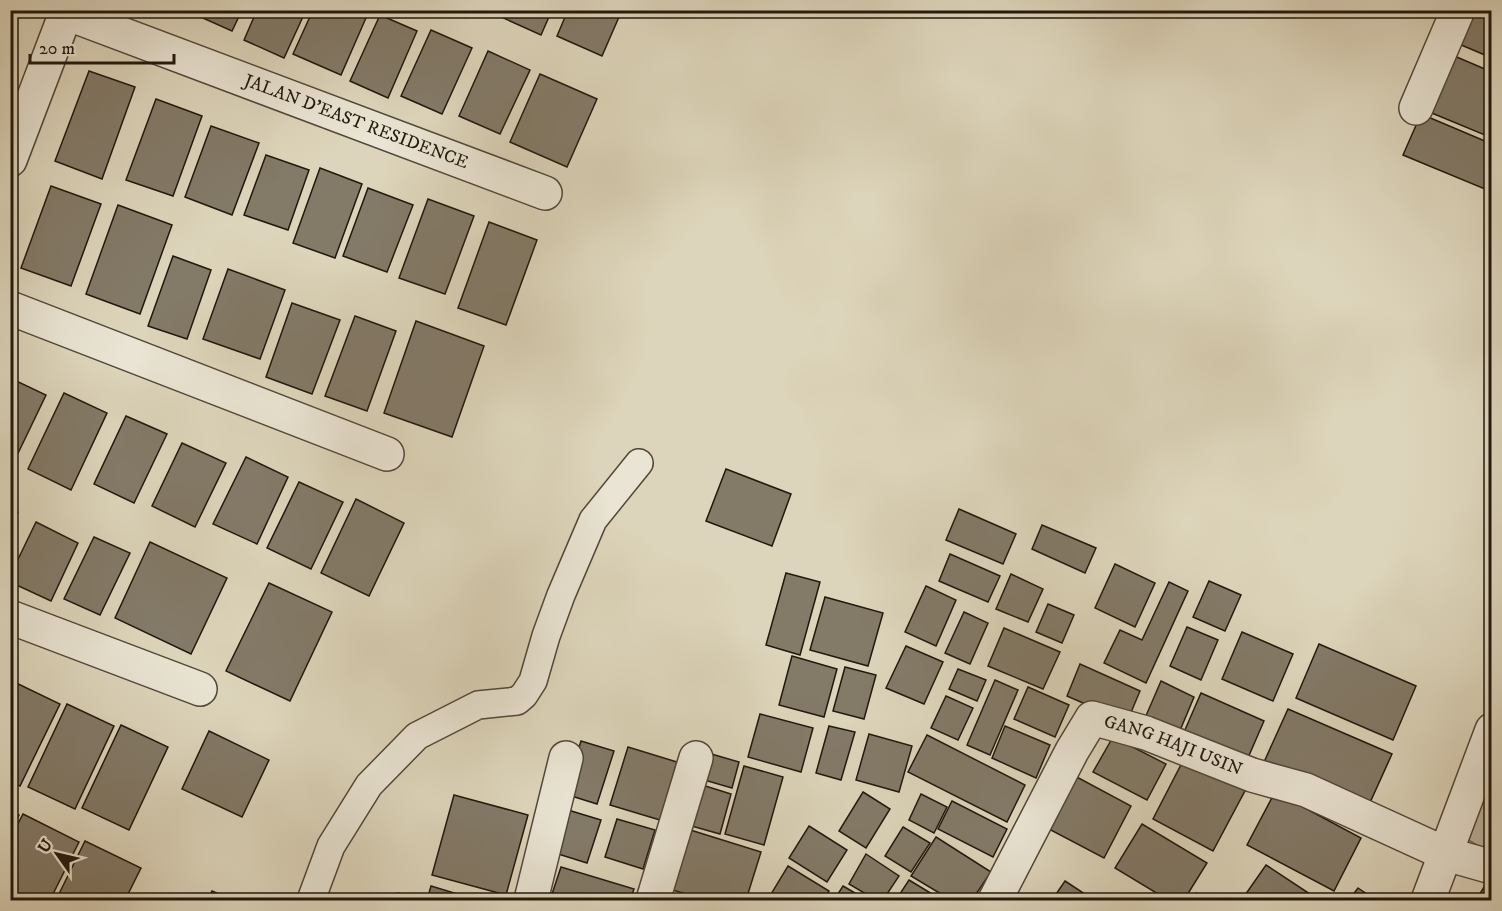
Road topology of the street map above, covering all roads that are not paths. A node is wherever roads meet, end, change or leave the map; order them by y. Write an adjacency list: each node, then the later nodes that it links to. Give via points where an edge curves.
1 (1458, 10): 3 (street)
2 (66, 12): 4 (street, JALAN D'EAST RESIDENCE); 5 (street, JALAN D'EAST RESIDENCE)
3 (1416, 108)
4 (10, 160)
5 (545, 193)
6 (10, 308): 7 (street)
7 (387, 454)
8 (639, 463): 16 (lane, via 593,520 561,595 533,681 524,695 518,700 478,705 417,736 369,784 331,846)
9 (10, 617): 10 (street)
10 (200, 689)
11 (1491, 730): 14 (street)
12 (566, 758): 17 (street)
13 (696, 758): 18 (street)
14 (1446, 854): 15 (street); 19 (street, GANG HAJI USIN, via 1306,790 1252,775 1146,733 1092,718 1071,751); 20 (street)
15 (1491, 867)
16 (311, 900)
17 (531, 900)
18 (653, 900)
19 (995, 900)
20 (1428, 900)

